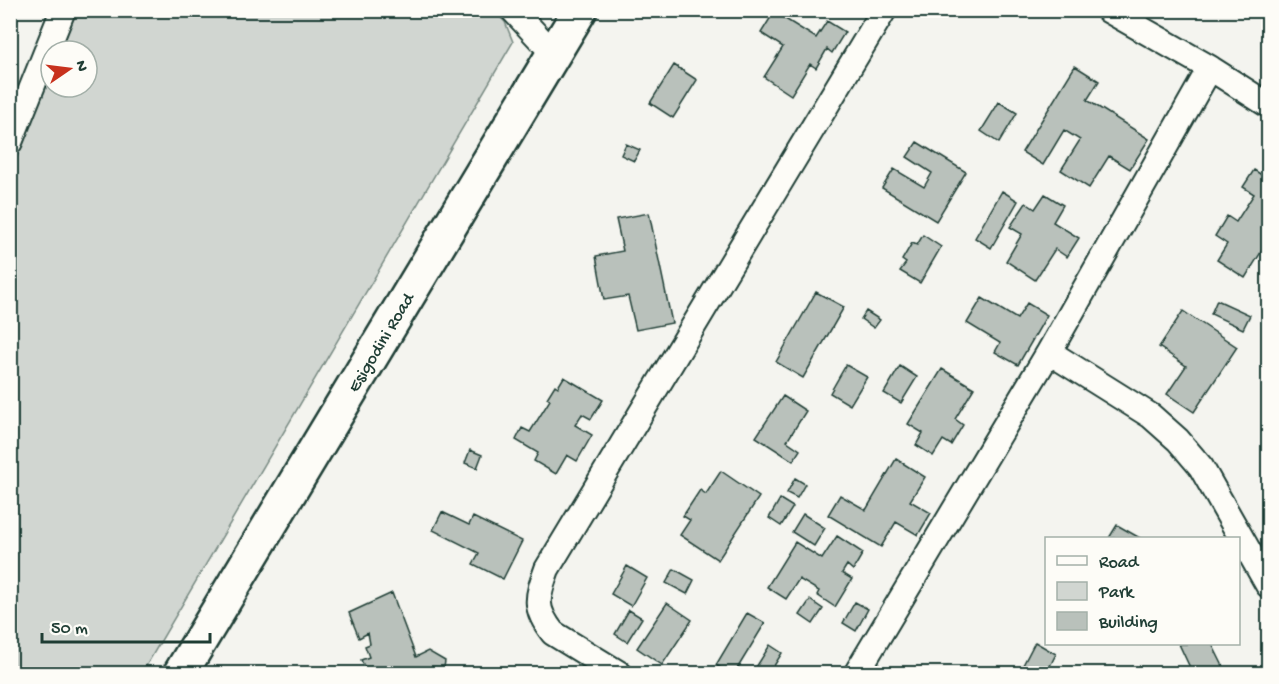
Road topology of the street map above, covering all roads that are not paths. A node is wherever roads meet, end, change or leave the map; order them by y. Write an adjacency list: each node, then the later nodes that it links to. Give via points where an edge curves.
1 (63, 10): 9 (street)
2 (513, 10): 6 (street)
3 (580, 10): 6 (main road, Esigodini Road)
4 (884, 10): 13 (street, via 548,569 538,604 547,625 553,633)
5 (1108, 10): 7 (street)
6 (554, 54): 12 (main road, Esigodini Road)
7 (1210, 68): 8 (street); 10 (street)
8 (1269, 105)
9 (10, 142)
10 (1049, 352): 11 (street, via 1151,416 1178,440 1201,467); 14 (street)
11 (1269, 585)
12 (180, 674)
13 (620, 674)
14 (856, 674)

